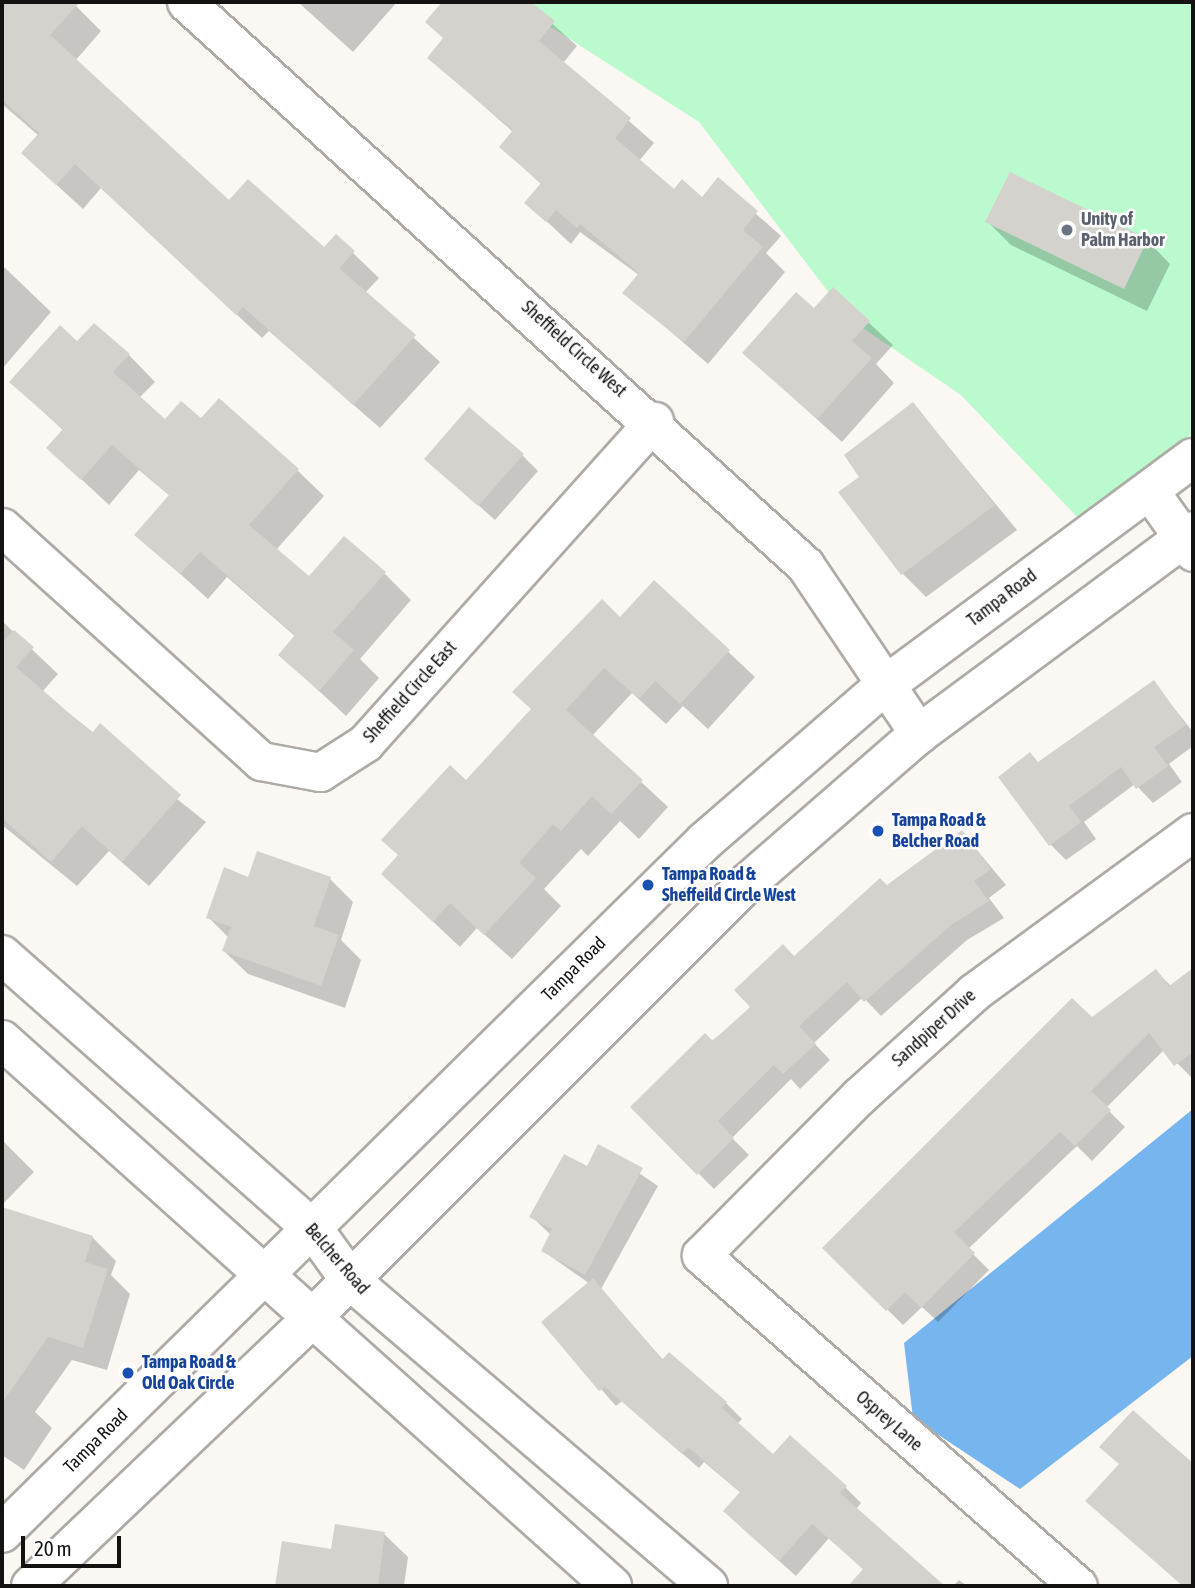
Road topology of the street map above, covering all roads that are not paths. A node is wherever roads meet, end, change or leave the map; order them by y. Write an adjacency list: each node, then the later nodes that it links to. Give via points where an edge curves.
1 (186, 2): 2 (street, Sheffield Circle West)
2 (654, 421): 5 (street, Sheffield Circle East, via 365,743 320,772 261,761); 7 (street, Sheffield Circle West, via 804,565)
3 (1193, 458): 4 (main road, Tampa Road)
4 (1149, 490): 6 (street); 7 (main road, Tampa Road)
5 (2, 527)
6 (1190, 540): 8 (main road)
7 (883, 687): 8 (street, Sheffield Circle West); 12 (main road, Tampa Road, via 705,841)
8 (919, 734): 15 (main road, via 726,903)
9 (1193, 832): 13 (street, Sandpiper Drive, via 974,992 859,1096)
10 (2, 955): 12 (main road, Belcher Road)
11 (2, 1041): 14 (main road)
12 (314, 1230): 14 (main road, Tampa Road); 15 (main road, Belcher Road)
13 (701, 1255): 21 (street, Osprey Lane)
14 (266, 1273): 16 (main road); 17 (main road, Tampa Road)
15 (350, 1280): 16 (main road); 20 (main road, Belcher Road)
16 (309, 1321): 18 (main road); 19 (main road)
17 (2, 1534)
18 (31, 1586)
19 (612, 1586)
20 (708, 1586)
21 (1077, 1586)

